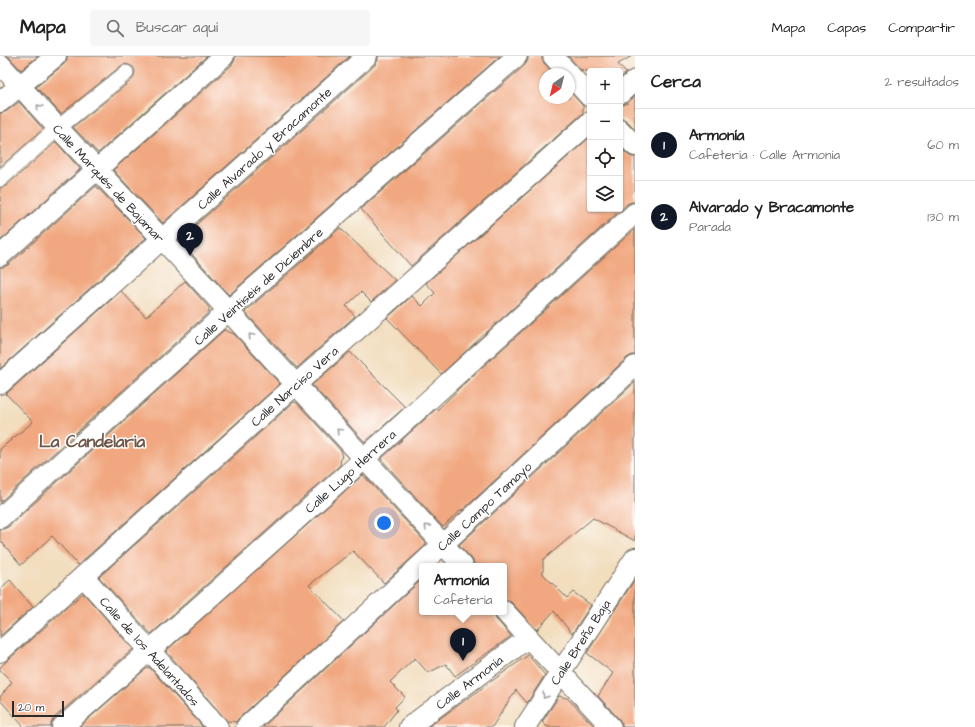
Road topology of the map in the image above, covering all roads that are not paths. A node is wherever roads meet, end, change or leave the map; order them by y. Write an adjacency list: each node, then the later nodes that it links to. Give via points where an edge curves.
1 (56, 56): 9 (street)
2 (224, 56): 17 (street)
3 (367, 56): 20 (street, Calle Alvarado y Bracamonte)
4 (517, 56): 22 (street, Calle Veintiséis de Diciembre)
5 (553, 56): 11 (street)
6 (0, 64): 9 (street, Calle Marqués de Bajamar)
7 (126, 73): 14 (street)
8 (635, 80): 10 (street)
9 (20, 85): 12 (street); 14 (street, Calle Marqués de Bajamar, one-way to 9)
10 (623, 91)
11 (587, 94)
12 (0, 102)
13 (587, 125): 25 (street, Calle Narciso Vera)
14 (58, 128): 17 (street, Calle Marqués de Bajamar); 18 (street)
15 (623, 133): 16 (street)
16 (635, 146)
17 (97, 169): 20 (street, Calle Marqués de Bajamar); 21 (street)
18 (0, 179)
19 (635, 213): 26 (street, Calle Lugo Herrera)
20 (162, 240): 22 (street, Calle Marqués de Bajamar); 24 (street, Calle Alvarado y Bracamonte)
21 (0, 256)
22 (228, 311): 25 (street, Calle Marqués de Bajamar, one-way to 22); 27 (street, Calle Veintiséis de Diciembre)
23 (635, 366): 28 (street, Calle Campo Tamayo)
24 (0, 384)
25 (296, 384): 26 (street, Calle Marqués de Bajamar, one-way to 25); 33 (street, Calle Narciso Vera)
26 (364, 459): 28 (street, Calle Marqués de Bajamar, one-way to 26); 36 (street, Calle Lugo Herrera)
27 (0, 518)
28 (443, 544): 30 (street, Calle Campo Tamayo); 31 (street, Calle Marqués de Bajamar)
29 (635, 558): 38 (street, Calle Breña Baja)
30 (423, 563)
31 (460, 563)
32 (419, 566): 41 (street, Calle Campo Tamayo)
33 (83, 576): 36 (street, Calle de los Adelantados); 37 (street, Calle Narciso Vera)
34 (507, 614): 35 (street)
35 (528, 638): 38 (street); 42 (street, Calle Armonía)
36 (150, 651): 39 (street, Calle Lugo Herrera); 40 (street, Calle de los Adelantados)
37 (0, 652)
38 (560, 673): 43 (street, Calle Breña Baja, one-way to 43); 44 (street)
39 (62, 727)
40 (218, 727)
41 (246, 727)
42 (409, 727)
43 (526, 727)
44 (611, 727)

